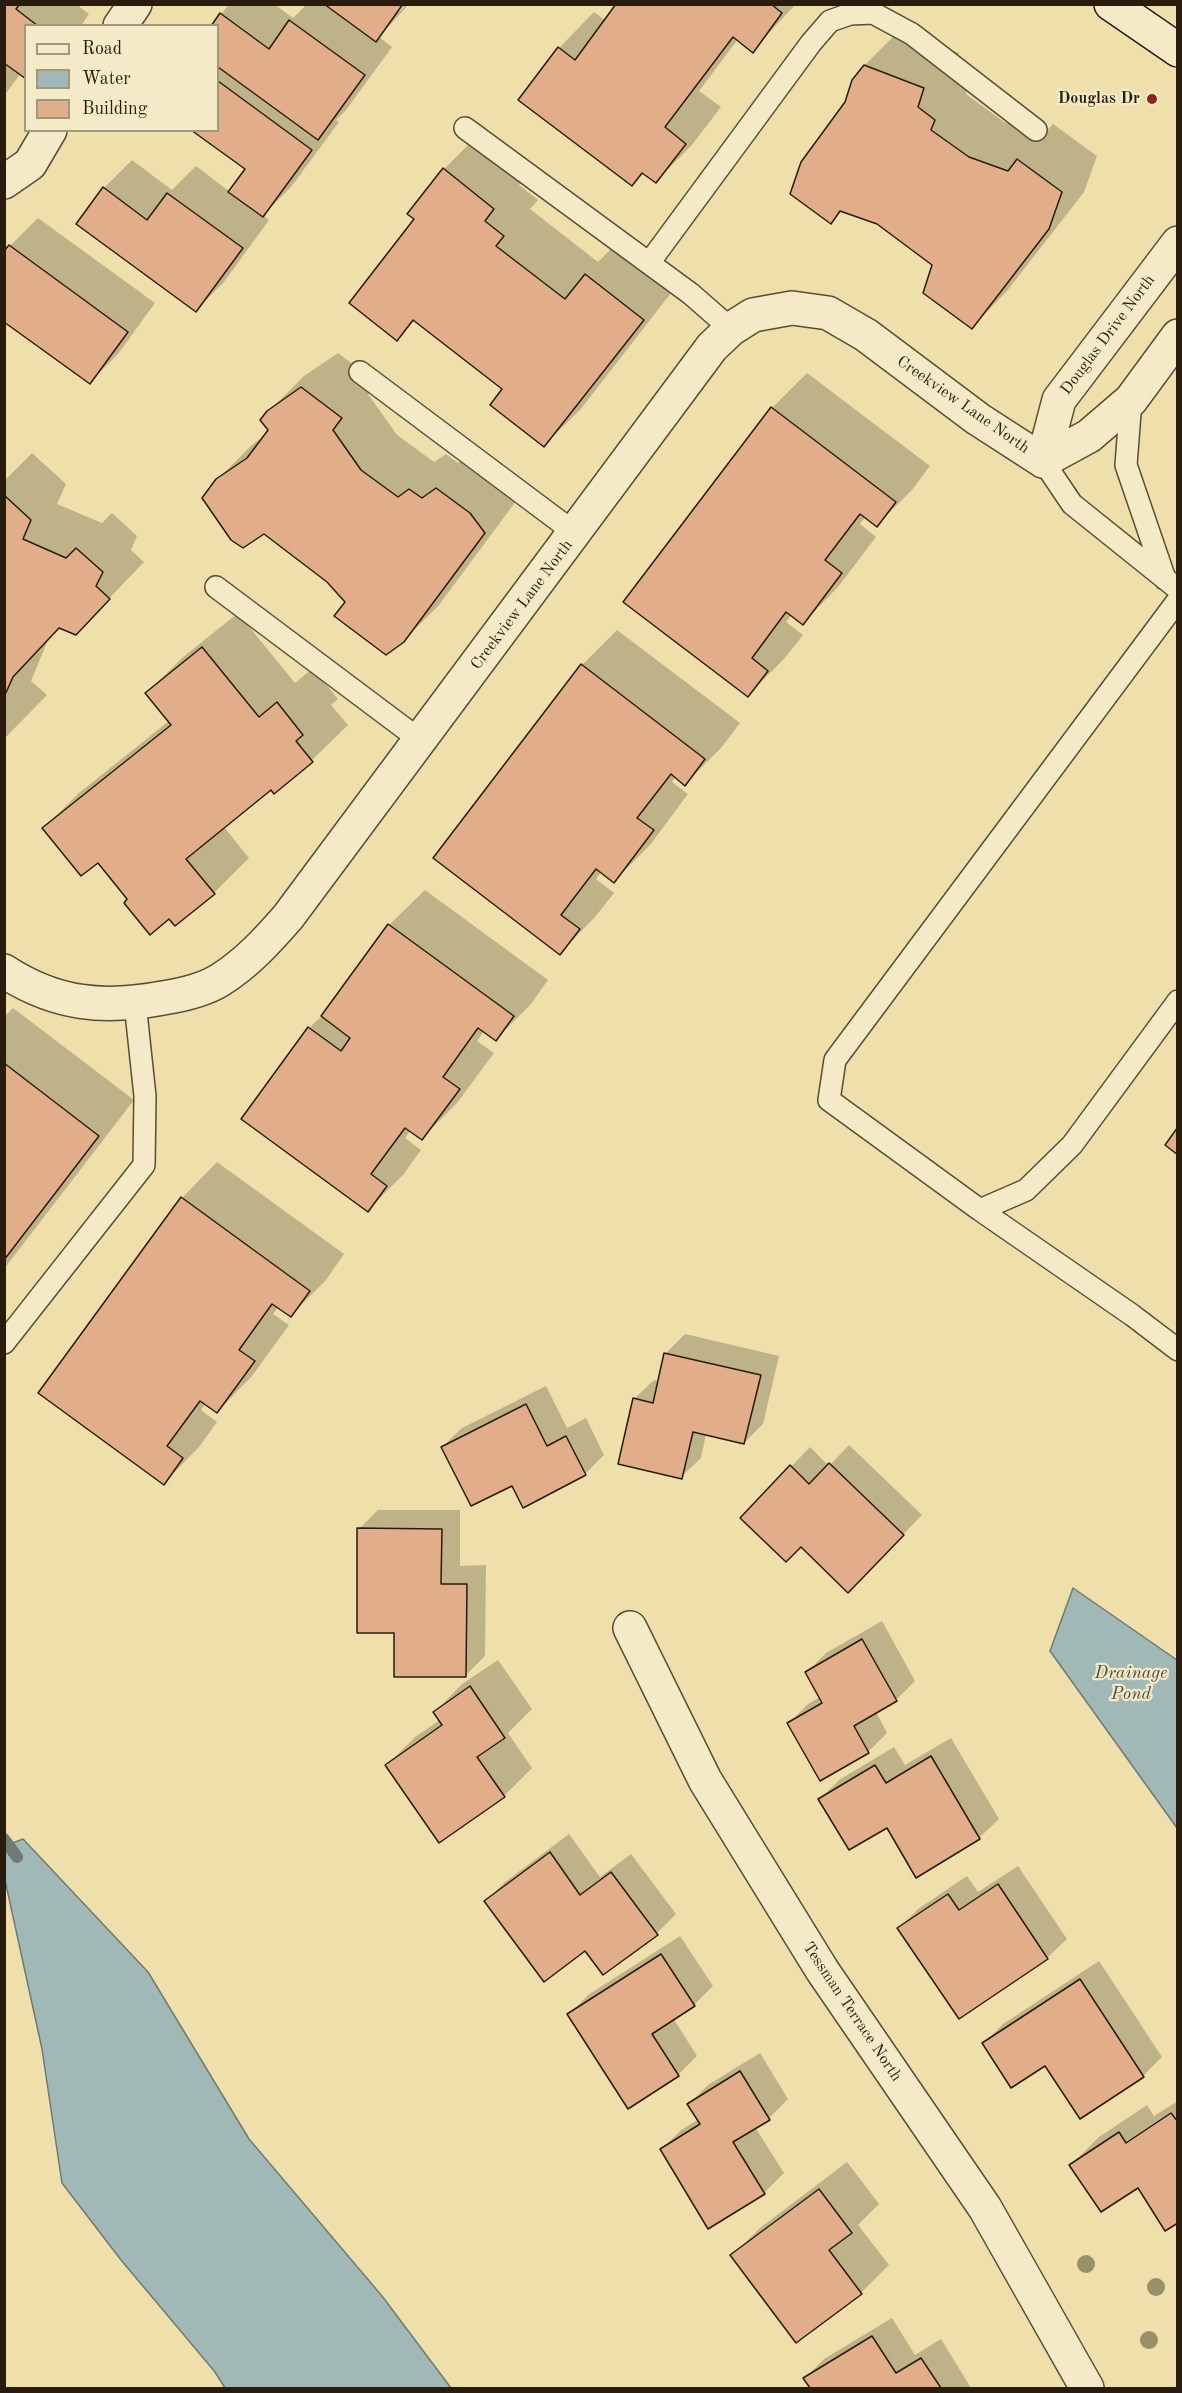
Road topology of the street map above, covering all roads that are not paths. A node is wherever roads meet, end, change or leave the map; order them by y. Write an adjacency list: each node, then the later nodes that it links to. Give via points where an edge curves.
1 (135, 4): 3 (street)
2 (1111, 4): 4 (street)
3 (121, 24)
4 (1178, 50)
5 (465, 128): 10 (lane)
6 (1036, 130): 10 (lane, via 912,34 873,13 850,14 830,21 811,42)
7 (49, 132): 8 (street, via 30,164)
8 (4, 182)
9 (1178, 243): 15 (street, Douglas Drive North, via 1059,400)
10 (649, 263): 11 (lane)
11 (731, 329): 15 (street, Creekview Lane North, via 753,315 792,308 828,313 866,335 978,419); 16 (street, Creekview Lane North, via 712,347)
12 (1178, 336): 14 (street)
13 (360, 372): 16 (lane)
14 (1131, 400): 15 (street, via 1089,436); 17 (lane, via 1126,465)
15 (1043, 461): 17 (lane, via 1072,504)
16 (575, 533): 20 (street, Creekview Lane North)
17 (1174, 578)
18 (216, 587): 20 (lane)
19 (1178, 600): 24 (lane, via 835,1060 829,1100)
20 (420, 740): 23 (street, Creekview Lane North, via 288,917 256,953 218,981 182,995)
21 (4, 971): 23 (street, Creekview Lane North, via 63,998 100,1005)
22 (1178, 1001): 24 (lane, via 1072,1144 1026,1190)
23 (135, 1003): 25 (lane, via 145,1096 144,1166)
24 (980, 1210): 26 (lane)
25 (4, 1343)
26 (1178, 1350)
27 (630, 1628): 28 (street, Tessman Terrace North, via 705,1780 822,1970 985,2208)
28 (1087, 2388)

